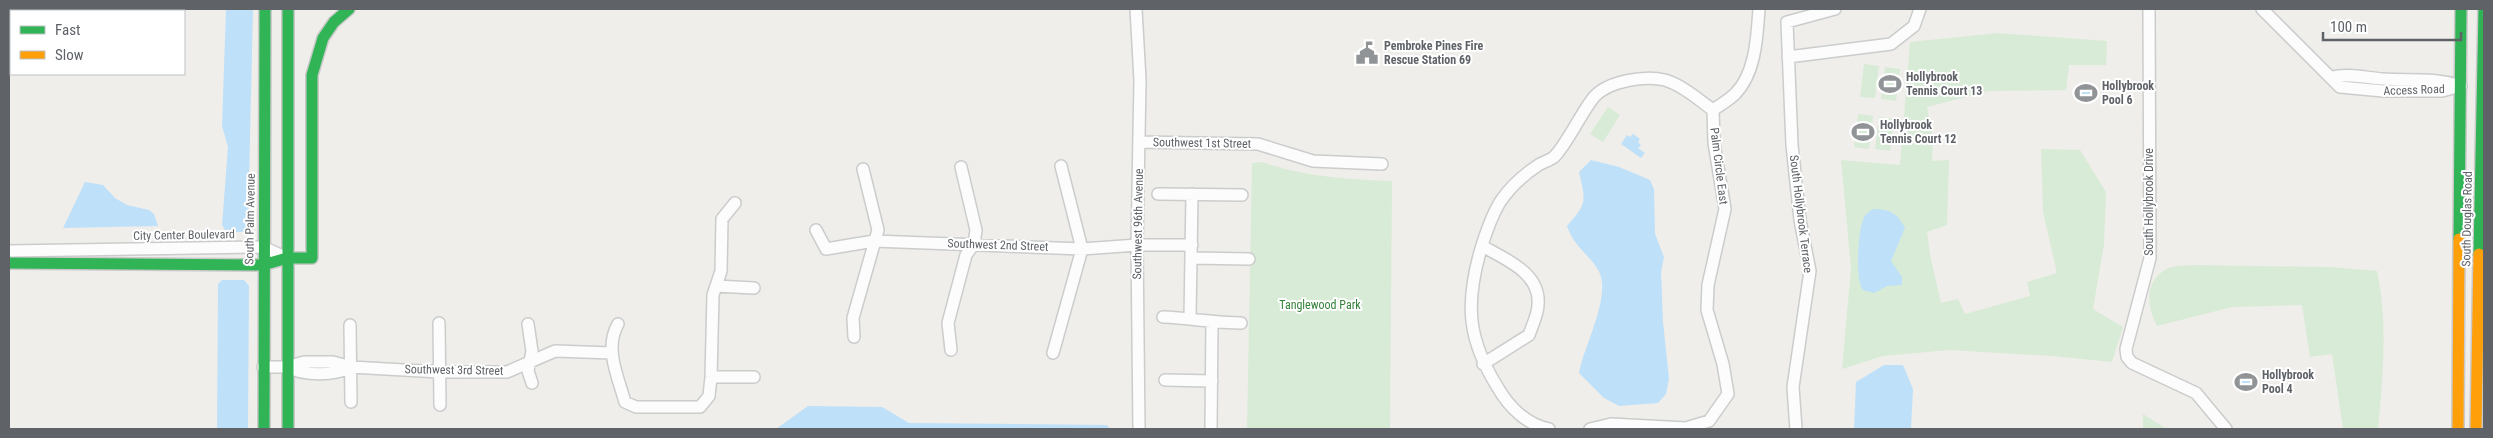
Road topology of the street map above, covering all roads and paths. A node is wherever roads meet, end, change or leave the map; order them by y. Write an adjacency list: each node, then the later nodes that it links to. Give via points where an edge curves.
1 (265, 9): 33 (main road, South Palm Avenue)
2 (288, 9): 36 (main road)
3 (349, 9): 36 (main road, via 326,31 316,52 312,76 312,258)
4 (1759, 9): 17 (street, Palm Circle East, via 1757,42 1748,72 1736,93)
5 (1835, 9): 12 (street, South Hollybrook Terrace, via 1787,22)
6 (1920, 9): 12 (street, via 1914,26 1891,44)
7 (2149, 9): 75 (street, South Hollybrook Drive, via 2150,258 2126,349 2127,357 2132,363 2196,393)
8 (2262, 9): 13 (street, Access Road)
9 (2461, 9): 15 (main road, South Douglas Road)
10 (2484, 9): 77 (main road, South Douglas Road)
11 (1138, 12): 18 (street, Southwest 96th Avenue)
12 (1788, 57): 74 (street, South Hollybrook Terrace, via 1792,145 1800,220 1810,271 1793,387)
13 (2332, 77): 14 (street, Access Road, via 2343,75); 16 (street, Access Road, via 2340,87)
14 (2384, 80): 15 (street, Access Road, via 2441,80); 16 (street)
15 (2461, 86): 16 (street, Access Road, via 2442,91); 76 (main road, South Douglas Road)
16 (2383, 92)
17 (1713, 110): 32 (street, via 1665,80 1634,80 1607,86 1595,96 1554,157 1519,178 1507,192 1490,222); 73 (street, Palm Circle East, via 1714,143 1725,209 1708,285 1707,310 1724,364 1728,394 1709,420 1686,428 1611,424)
18 (1139, 142): 19 (street, Southwest 1st Street, via 1258,144 1313,161); 30 (street, Southwest 96th Avenue)
19 (1382, 164)
20 (1061, 166): 34 (street)
21 (961, 167): 29 (street, via 976,230)
22 (863, 169): 28 (street, via 878,230)
23 (1158, 194): 24 (street)
24 (1192, 194): 25 (street); 31 (street)
25 (1242, 195)
26 (735, 203): 41 (street, via 722,219 721,271)
27 (816, 230): 28 (street, Southwest 2nd Street, via 826,248)
28 (874, 241): 29 (street, Southwest 2nd Street); 51 (street, via 853,318)
29 (974, 244): 34 (street, Southwest 2nd Street); 52 (street, via 966,255 948,322)
30 (1137, 245): 31 (street, Southwest 2nd Street); 34 (street, Southwest 2nd Street); 70 (street, Southwest 96th Avenue)
31 (1192, 245): 37 (street)
32 (1482, 246): 56 (street, via 1472,280 1471,313 1474,337); 56 (street, via 1521,269 1535,286 1538,304 1529,335)
33 (263, 248): 35 (street, City Center Boulevard); 36 (street, City Center Boulevard); 40 (main road, South Palm Avenue)
34 (1082, 249): 54 (street)
35 (9, 251)
36 (287, 258): 40 (main road); 58 (main road)
37 (1192, 258): 38 (street); 44 (street)
38 (1249, 259)
39 (9, 263): 40 (main road)
40 (263, 265): 57 (main road, South Palm Avenue)
41 (716, 286): 42 (street); 61 (street, via 713,295)
42 (754, 288)
43 (1164, 317): 44 (street)
44 (1190, 318): 46 (street)
45 (439, 323): 60 (street)
46 (1212, 323): 47 (street); 64 (street)
47 (1241, 323)
48 (528, 324): 55 (street, via 532,351)
49 (618, 324): 53 (street, via 612,334)
50 (350, 325): 59 (street)
51 (854, 337)
52 (951, 350)
53 (612, 353): 55 (street, Southwest 3rd Street, via 556,352); 61 (street, via 625,402 636,407 700,407 709,396)
54 (1053, 353)
55 (530, 364): 60 (street, Southwest 3rd Street, via 508,372); 65 (street, via 528,371)
56 (1483, 364): 72 (street, via 1507,403 1536,427)
57 (263, 367): 58 (street, Southwest 3rd Street); 68 (main road, South Palm Avenue)
58 (288, 367): 59 (street, Southwest 3rd Street, via 304,362 333,362); 69 (main road)
59 (352, 368): 60 (street, Southwest 3rd Street); 66 (street)
60 (439, 372): 67 (street)
61 (711, 377): 62 (street)
62 (754, 377)
63 (1165, 380): 64 (street)
64 (1212, 381): 71 (street)
65 (532, 383)
66 (352, 402)
67 (440, 404)
68 (264, 429)
69 (288, 429)
70 (1139, 429)
71 (1211, 429)
72 (1549, 429)
73 (1590, 429)
74 (1796, 429)
75 (2226, 429)
76 (2458, 429)
77 (2476, 429)

